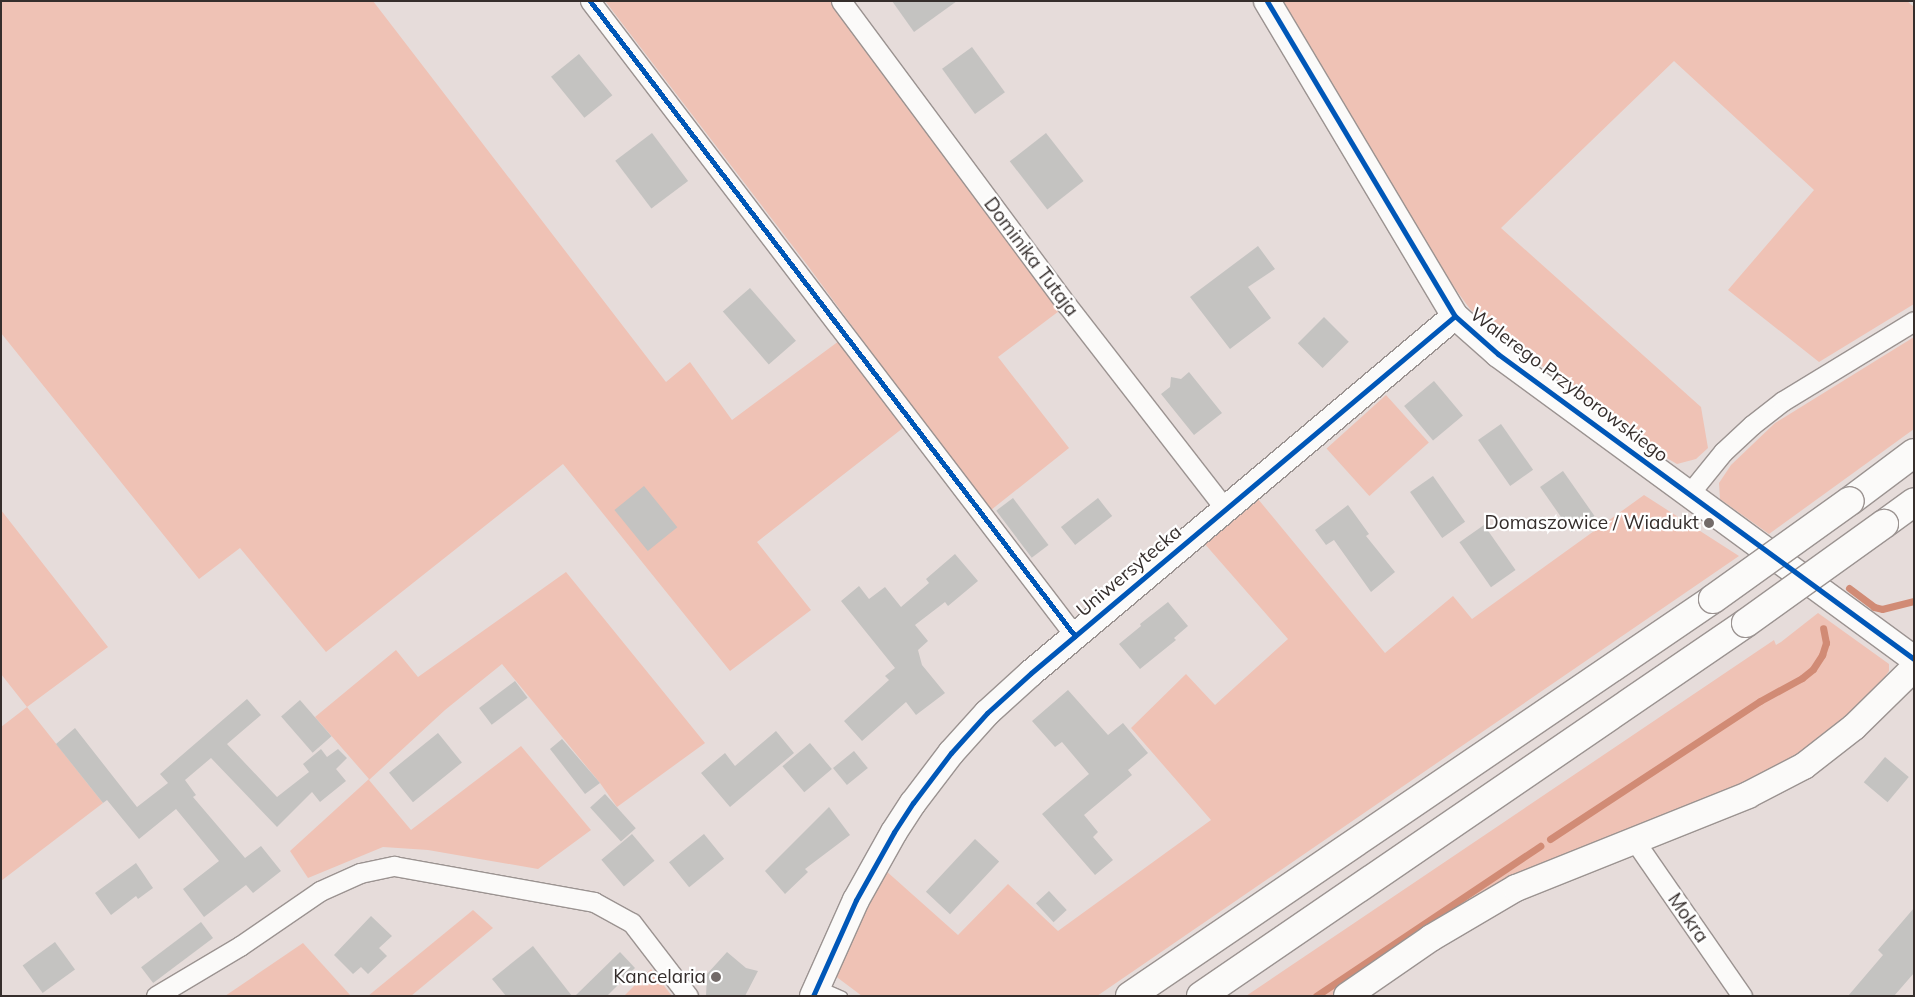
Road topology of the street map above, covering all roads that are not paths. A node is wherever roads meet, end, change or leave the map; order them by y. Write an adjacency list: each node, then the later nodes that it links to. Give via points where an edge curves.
1 (590, 1): 10 (street)
2 (841, 1): 9 (street, Dominika Tutaja, via 1067,305)
3 (1267, 1): 4 (street, Walerego Przyborowskiego)
4 (1455, 316): 7 (street, Walerego Przyborowskiego, via 1498,354); 9 (street, Uniwersytecka)
5 (1914, 321): 7 (street, via 1783,401 1723,452)
6 (1914, 453): 18 (highway, bridge, via 1713,599)
7 (1688, 494): 11 (street, Walerego Przyborowskiego)
8 (1914, 502): 19 (highway, bridge, via 1746,623)
9 (1226, 510): 10 (street, Uniwersytecka)
10 (1075, 636): 14 (street, Uniwersytecka, via 987,713 913,803 856,900)
11 (1914, 658)
12 (1914, 668): 13 (street, via 1854,727 1804,766 1748,794)
13 (1634, 840): 20 (street, via 1516,888 1431,938); 21 (street, Mokra)
14 (816, 990): 17 (lane)
15 (156, 996): 16 (street, via 240,946 320,891 360,873 394,866 594,902 632,923)
16 (688, 996)
17 (842, 996)
18 (1130, 996)
19 (1201, 996)
20 (1347, 996)
21 (1742, 996)

